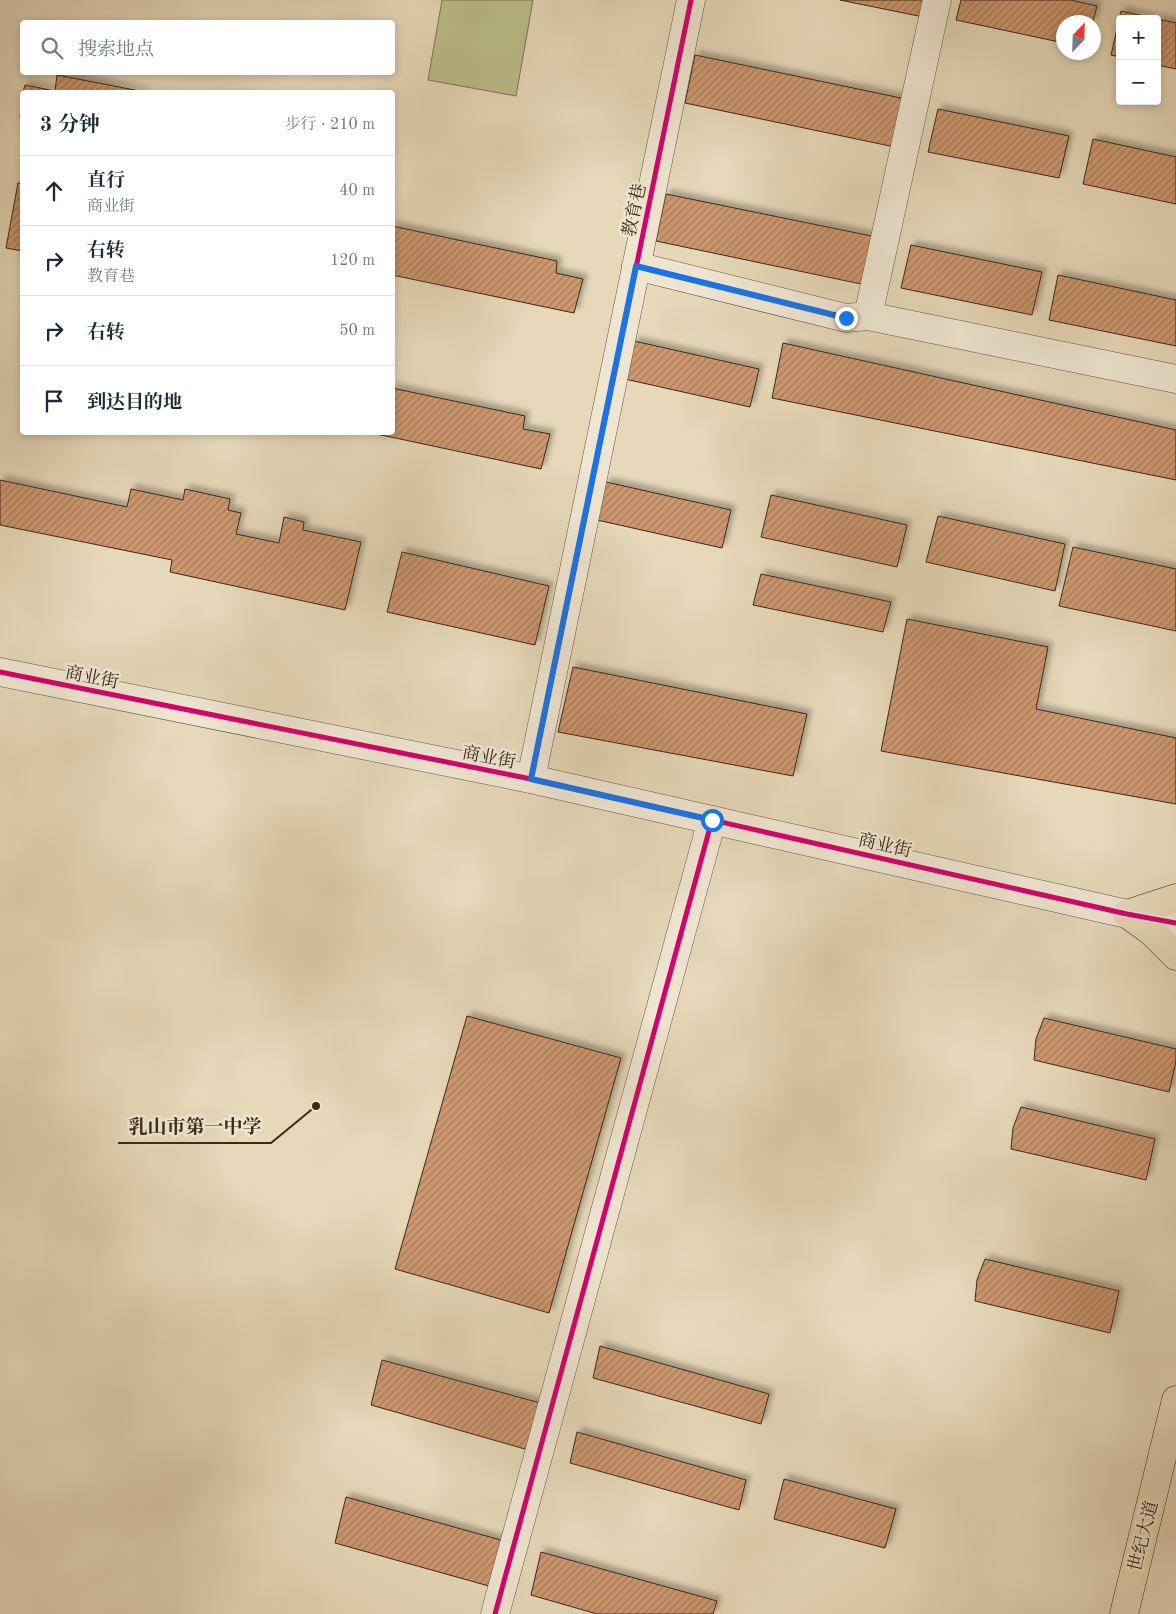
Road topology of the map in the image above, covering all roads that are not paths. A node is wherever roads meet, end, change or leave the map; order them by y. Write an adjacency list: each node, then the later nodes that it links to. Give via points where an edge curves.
1 (691, 0): 3 (street, 教育巷)
2 (937, 0): 4 (street)
3 (636, 266): 4 (street, via 846,318); 7 (street, 教育巷)
4 (868, 316): 5 (street)
5 (1176, 379)
6 (0, 672): 7 (street, 商业街)
7 (531, 779): 8 (street, 商业街)
8 (712, 820): 10 (street, 商业街); 14 (street)
9 (1176, 898): 10 (main road)
10 (1127, 914): 11 (street, 商业街); 12 (main road, via 1152,932)
11 (1176, 923)
12 (1176, 956)
13 (1176, 1400): 15 (main road, 世纪大道)
14 (495, 1614)
15 (1124, 1614)

